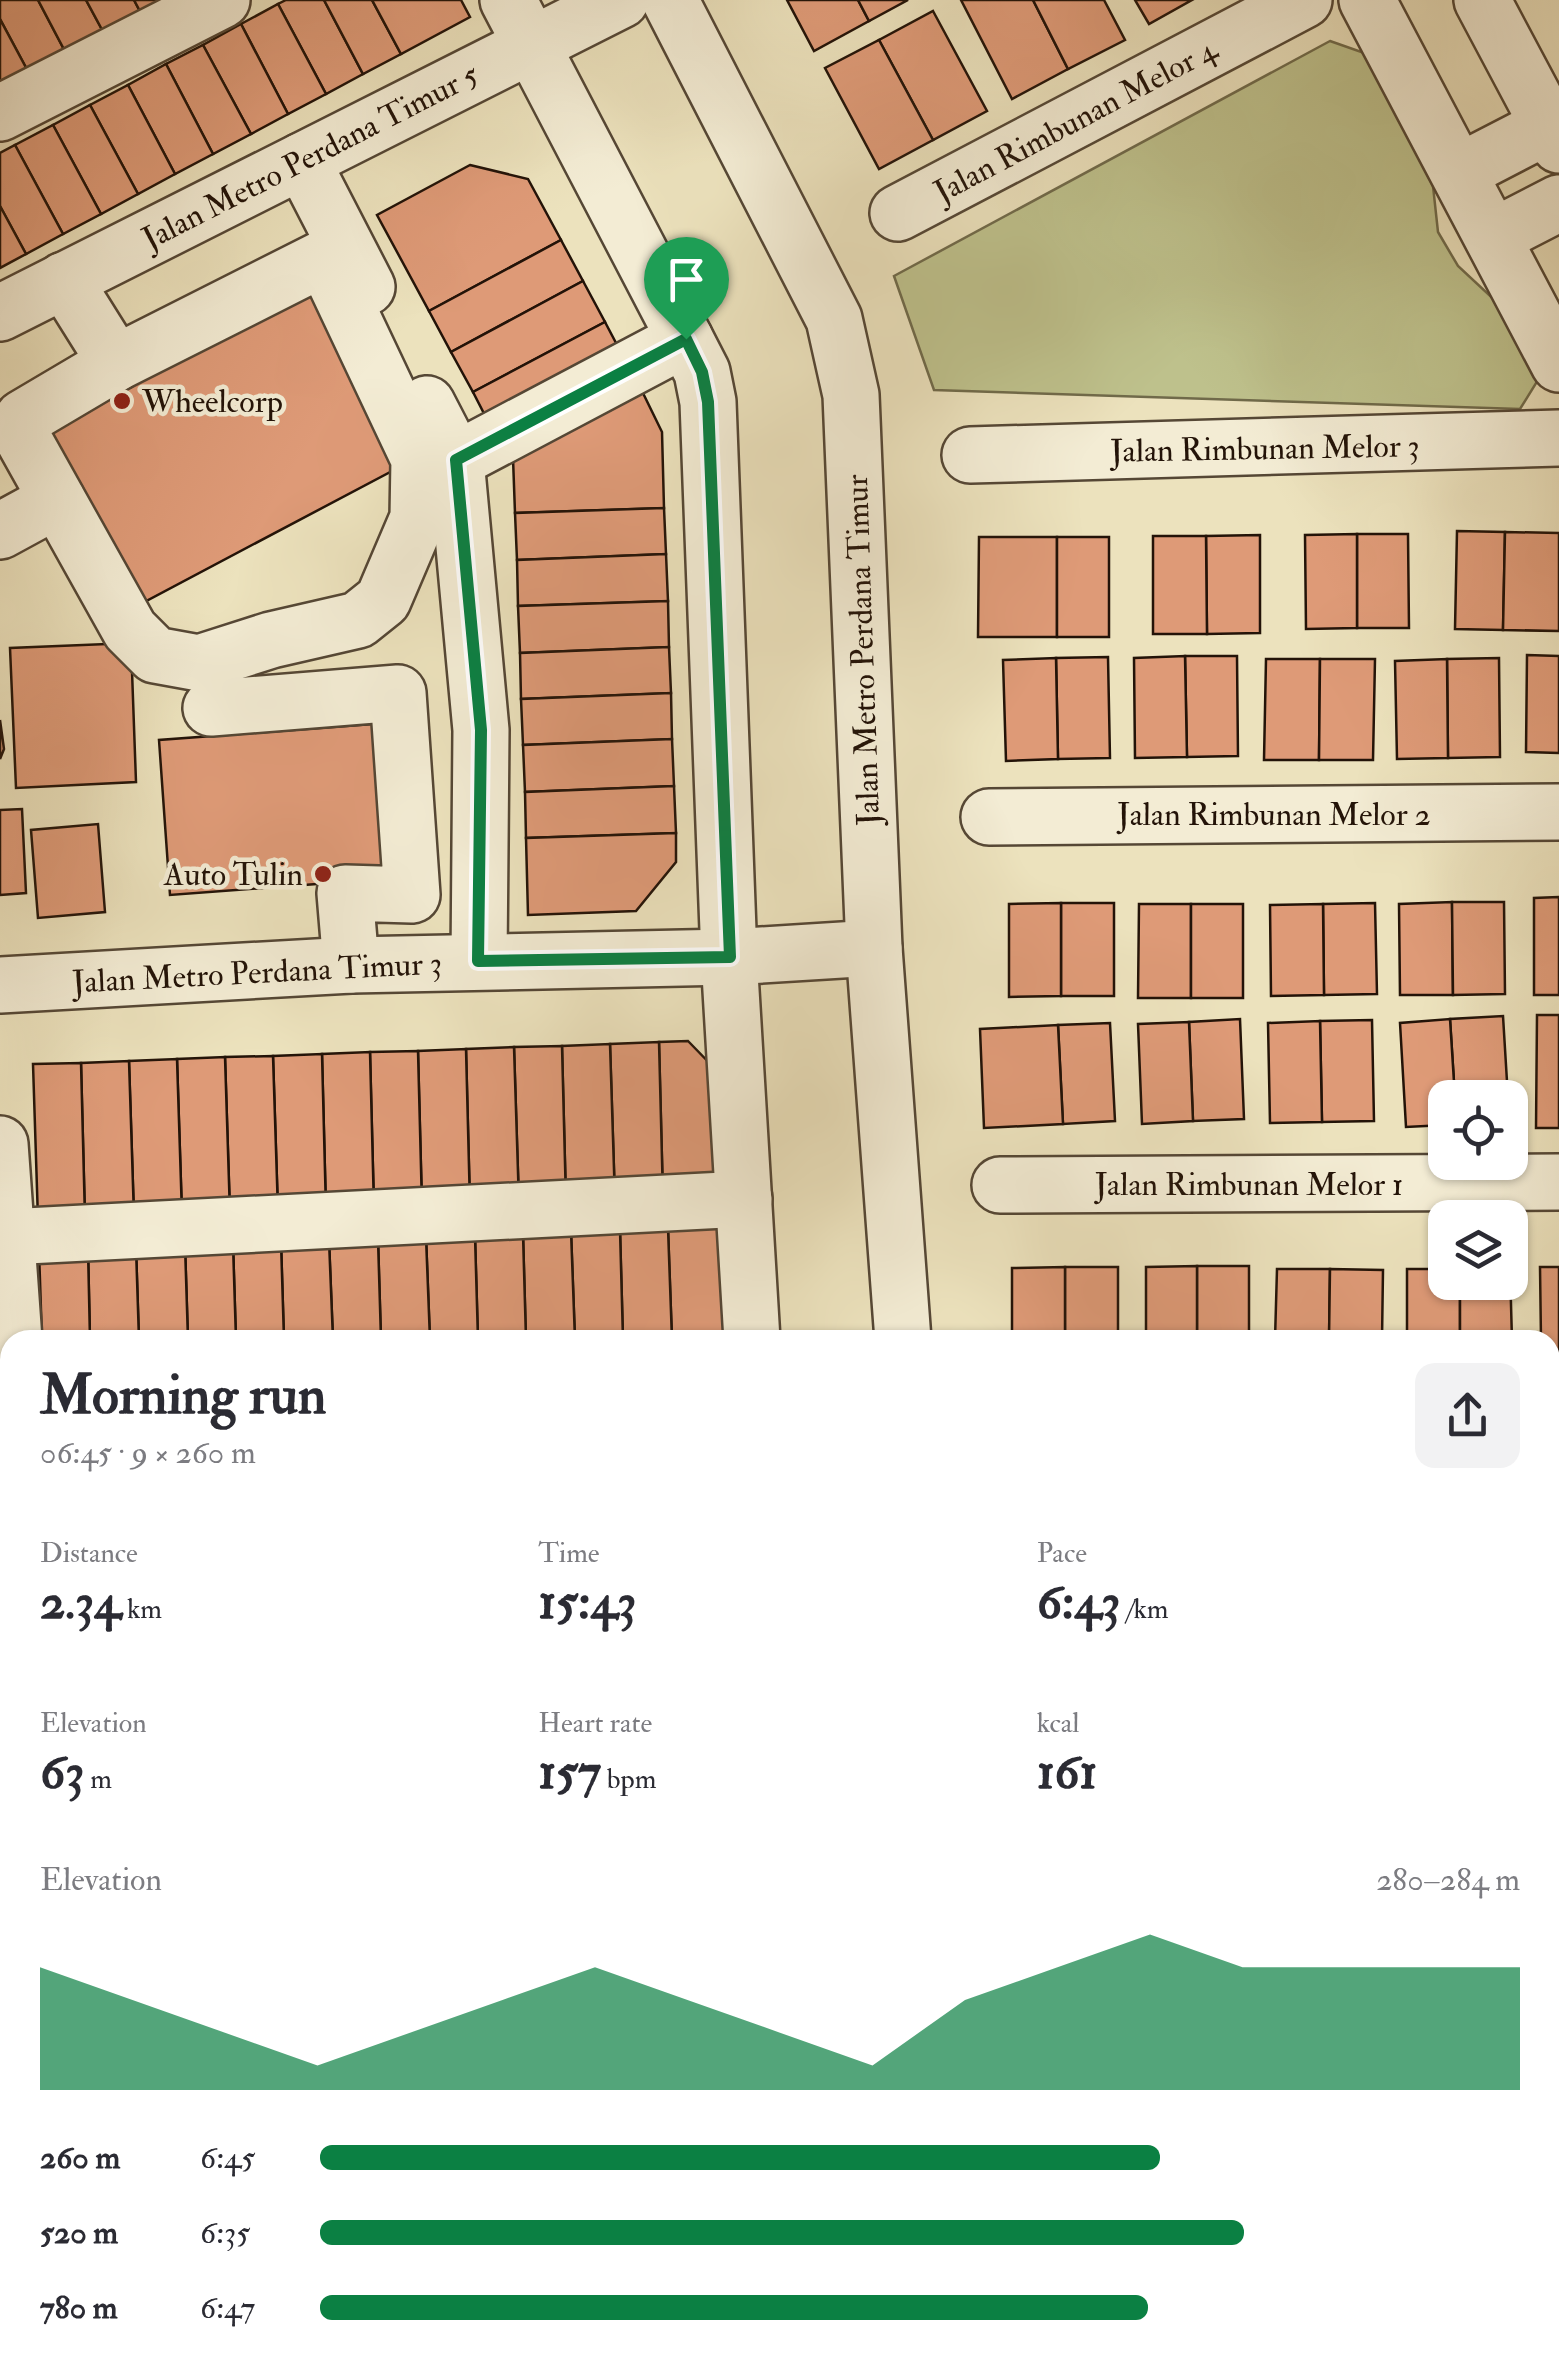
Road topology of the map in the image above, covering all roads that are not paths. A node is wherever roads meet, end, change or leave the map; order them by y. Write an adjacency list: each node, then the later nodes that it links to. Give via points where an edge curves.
1 (222, 0): 8 (street)
2 (621, 0): 7 (street, Jalan Metro Perdana Timur 5)
3 (670, 0): 29 (street, Jalan Metro Perdana Timur, via 834,319 851,395)
4 (1304, 0): 13 (street, Jalan Rimbunan Melor 4)
5 (1367, 0): 11 (street)
6 (1482, 0): 9 (street)
7 (520, 22): 10 (street, Jalan Metro Perdana Timur 5); 18 (street)
8 (0, 113)
9 (1553, 135): 11 (street)
10 (302, 161): 16 (street, Jalan Metro Perdana Timur 5); 23 (street)
11 (1459, 172): 15 (street)
12 (1559, 203): 15 (street)
13 (898, 213)
14 (1559, 242): 15 (street)
15 (1502, 253): 20 (street)
16 (64, 280): 17 (street, Jalan Metro Perdana Timur 5); 19 (street)
17 (0, 313)
18 (686, 339): 23 (street); 30 (street, via 708,402)
19 (116, 363): 24 (street, via 23,418 21,435); 24 (street, via 324,258 418,459 418,518 383,600 358,620 199,662 156,654 130,630)
20 (1559, 364)
21 (1559, 438): 22 (street, Jalan Rimbunan Melor 3)
22 (970, 455)
23 (456, 460): 31 (street, via 481,730)
24 (57, 500): 25 (street)
25 (0, 531)
26 (211, 708): 32 (street, via 398,693 412,895 345,893)
27 (1559, 812): 28 (street, Jalan Rimbunan Melor 2)
28 (989, 817)
29 (874, 948): 30 (street, Jalan Metro Perdana Timur 3); 41 (street, Jalan Metro Perdana Timur)
30 (730, 957): 31 (street, Jalan Metro Perdana Timur 3); 37 (street)
31 (478, 961): 32 (street, Jalan Metro Perdana Timur 3)
32 (351, 965): 33 (street, Jalan Metro Perdana Timur 3)
33 (0, 984)
34 (0, 1144): 38 (street)
35 (1559, 1182): 36 (street, Jalan Rimbunan Melor 1)
36 (1000, 1186)
37 (744, 1199): 38 (street); 40 (street)
38 (6, 1237): 39 (street)
39 (13, 1330)
40 (751, 1330)
41 (902, 1330)

